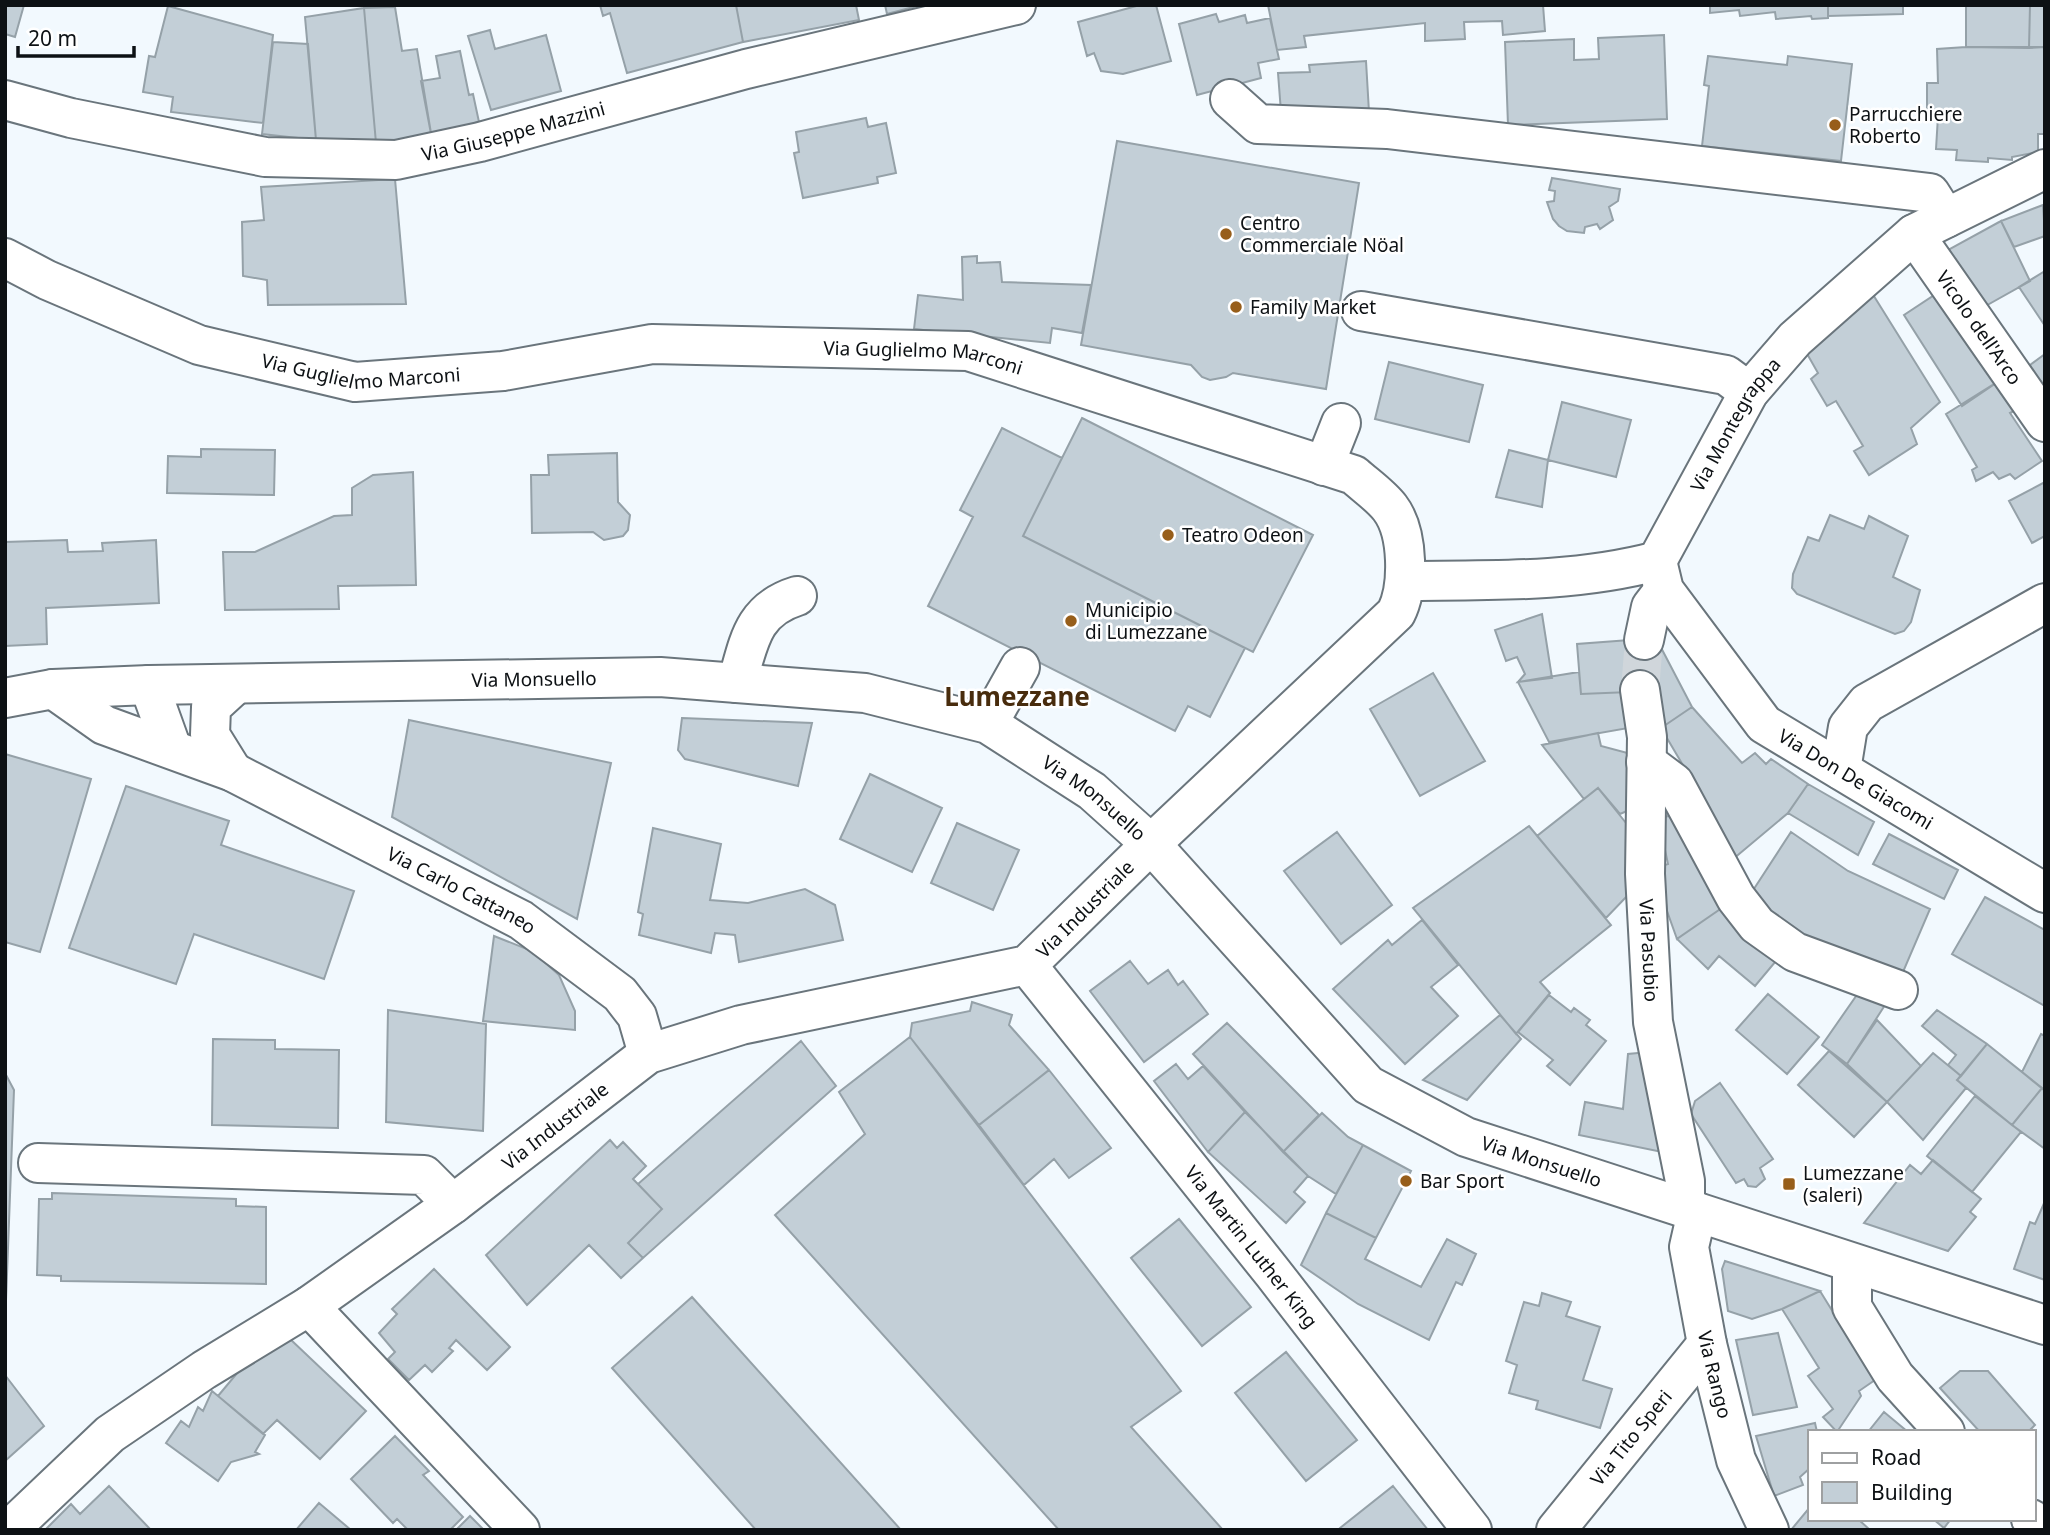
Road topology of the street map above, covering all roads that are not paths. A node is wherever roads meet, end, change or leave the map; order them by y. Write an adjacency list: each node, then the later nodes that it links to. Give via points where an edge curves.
1 (1016, 5): 3 (street, Via Giuseppe Mazzini, via 396,160 265,157)
2 (1230, 99): 5 (street, Vicolo dell'Arco, via 1258,124 1387,129 1930,193)
3 (5, 100)
4 (2045, 169): 5 (street, Via Montegrappa)
5 (1908, 231): 8 (street, Via Montegrappa, via 1795,339); 9 (street, Vicolo dell'Arco)
6 (5, 258): 11 (street, Via Guglielmo Marconi, via 199,345 355,382 503,371 652,344 968,351)
7 (1361, 311): 8 (street, via 1726,375)
8 (1749, 392): 12 (street, Via Montegrappa)
9 (2045, 422)
10 (1341, 424): 11 (street)
11 (1324, 466): 13 (street, Via Guglielmo Marconi, via 1354,475 1391,509 1404,547)
12 (1660, 576): 13 (street, via 1611,573); 16 (street); 27 (street, Via Don De Giacomi, via 1764,724)
13 (1405, 581): 29 (street, Via Guglielmo Marconi, via 1395,613)
14 (797, 596): 18 (street, via 777,602 754,627)
15 (2045, 603): 27 (street, via 1867,703 1848,727)
16 (1644, 640)
17 (1017, 666): 24 (street)
18 (737, 684): 20 (street, Via Monsuello, via 660,677); 24 (street, Via Monsuello, via 864,693)
19 (149, 685): 20 (street, Via Monsuello); 21 (street, Via Monsuello); 25 (street)
20 (235, 685): 28 (street, via 211,707 210,735)
21 (52, 690): 23 (street, Via Monsuello); 25 (street, Via Carlo Cattaneo, via 104,725)
22 (1640, 690): 26 (street, Via Pasubio)
23 (5, 698)
24 (988, 724): 29 (street, Via Monsuello, via 1092,791)
25 (172, 749): 28 (street, Via Carlo Cattaneo)
26 (1646, 762): 32 (street, via 1674,783 1736,898 1757,925 1795,952); 36 (street, Via Pasubio, via 1644,874 1653,1022)
27 (1841, 770): 30 (street, Via Don De Giacomi)
28 (233, 772): 33 (street, Via Carlo Cattaneo, via 521,920 620,994 637,1016)
29 (1151, 844): 31 (street, Via Industriale); 36 (street, Via Monsuello, via 1368,1085 1466,1137)
30 (2045, 893)
31 (1027, 965): 33 (street, Via Industriale, via 741,1025); 44 (street, Via Martin Luther King)
32 (1898, 990)
33 (648, 1054): 35 (street, Via Industriale)
34 (38, 1163): 35 (street, via 424,1175)
35 (453, 1204): 38 (street, Via Industriale)
36 (1691, 1209): 37 (street, Via Monsuello); 40 (street, Via Rango, via 1689,1247)
37 (1852, 1264): 39 (street, Via Monsuello); 41 (street, via 1852,1307 1895,1377)
38 (309, 1306): 42 (street, Via Industriale, via 110,1434); 43 (street)
39 (2045, 1325)
40 (1707, 1344): 45 (street, Via Tito Speri); 46 (street, Via Rango, via 1737,1460)
41 (1943, 1430)
42 (9, 1530)
43 (520, 1530)
44 (1472, 1530)
45 (1556, 1530)
46 (1769, 1530)

